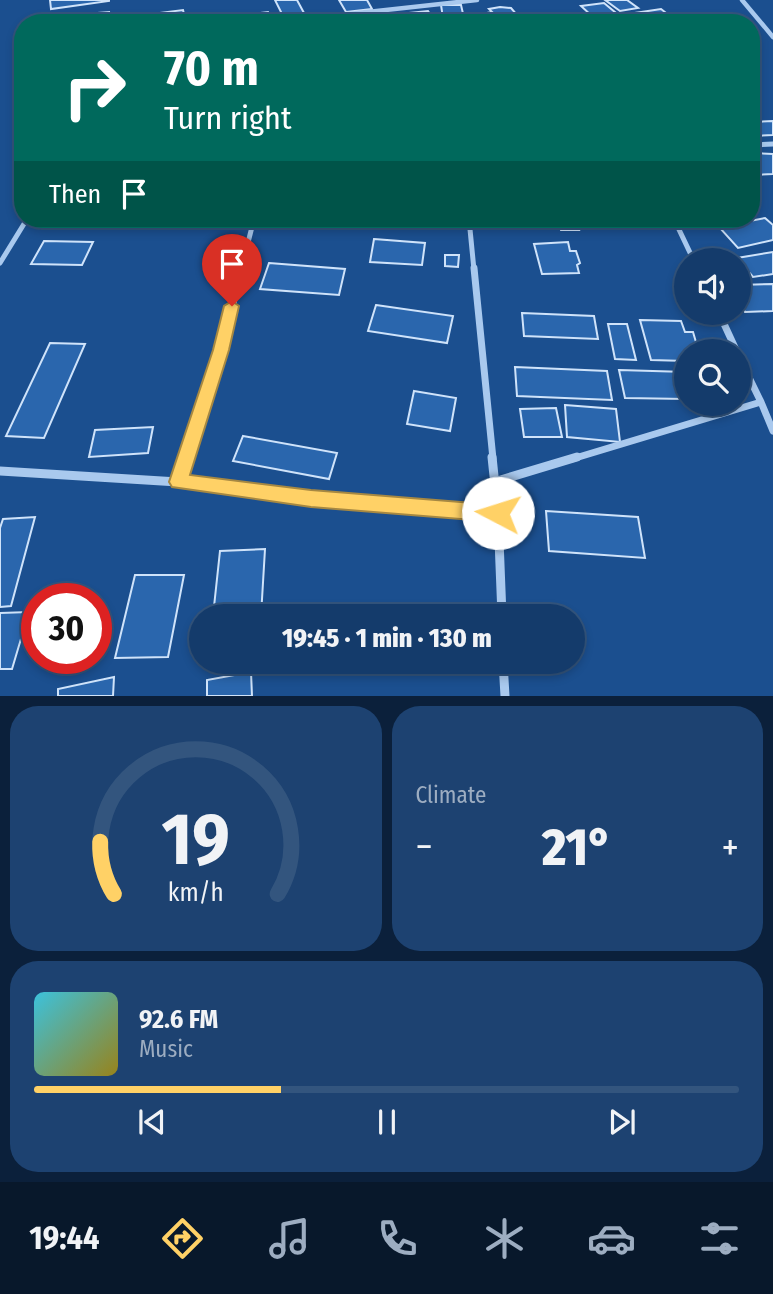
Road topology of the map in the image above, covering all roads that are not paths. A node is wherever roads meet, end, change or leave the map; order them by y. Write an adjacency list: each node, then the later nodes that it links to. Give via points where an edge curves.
1 (477, 0): 3 (street)
2 (742, 0): 4 (street)
3 (349, 14)
4 (754, 14)
5 (760, 21): 6 (street)
6 (773, 37)
7 (21, 228): 12 (street)
8 (252, 228): 17 (street, via 221,350)
9 (470, 228): 18 (street)
10 (678, 228): 11 (street)
11 (688, 248)
12 (0, 263)
13 (751, 381): 14 (street)
14 (761, 402): 15 (street); 18 (street)
15 (773, 431)
16 (0, 471): 17 (street)
17 (178, 482): 19 (street, via 311,499)
18 (494, 482): 19 (street)
19 (498, 513): 20 (street)
20 (502, 604)
21 (504, 674): 22 (street)
22 (505, 695)

